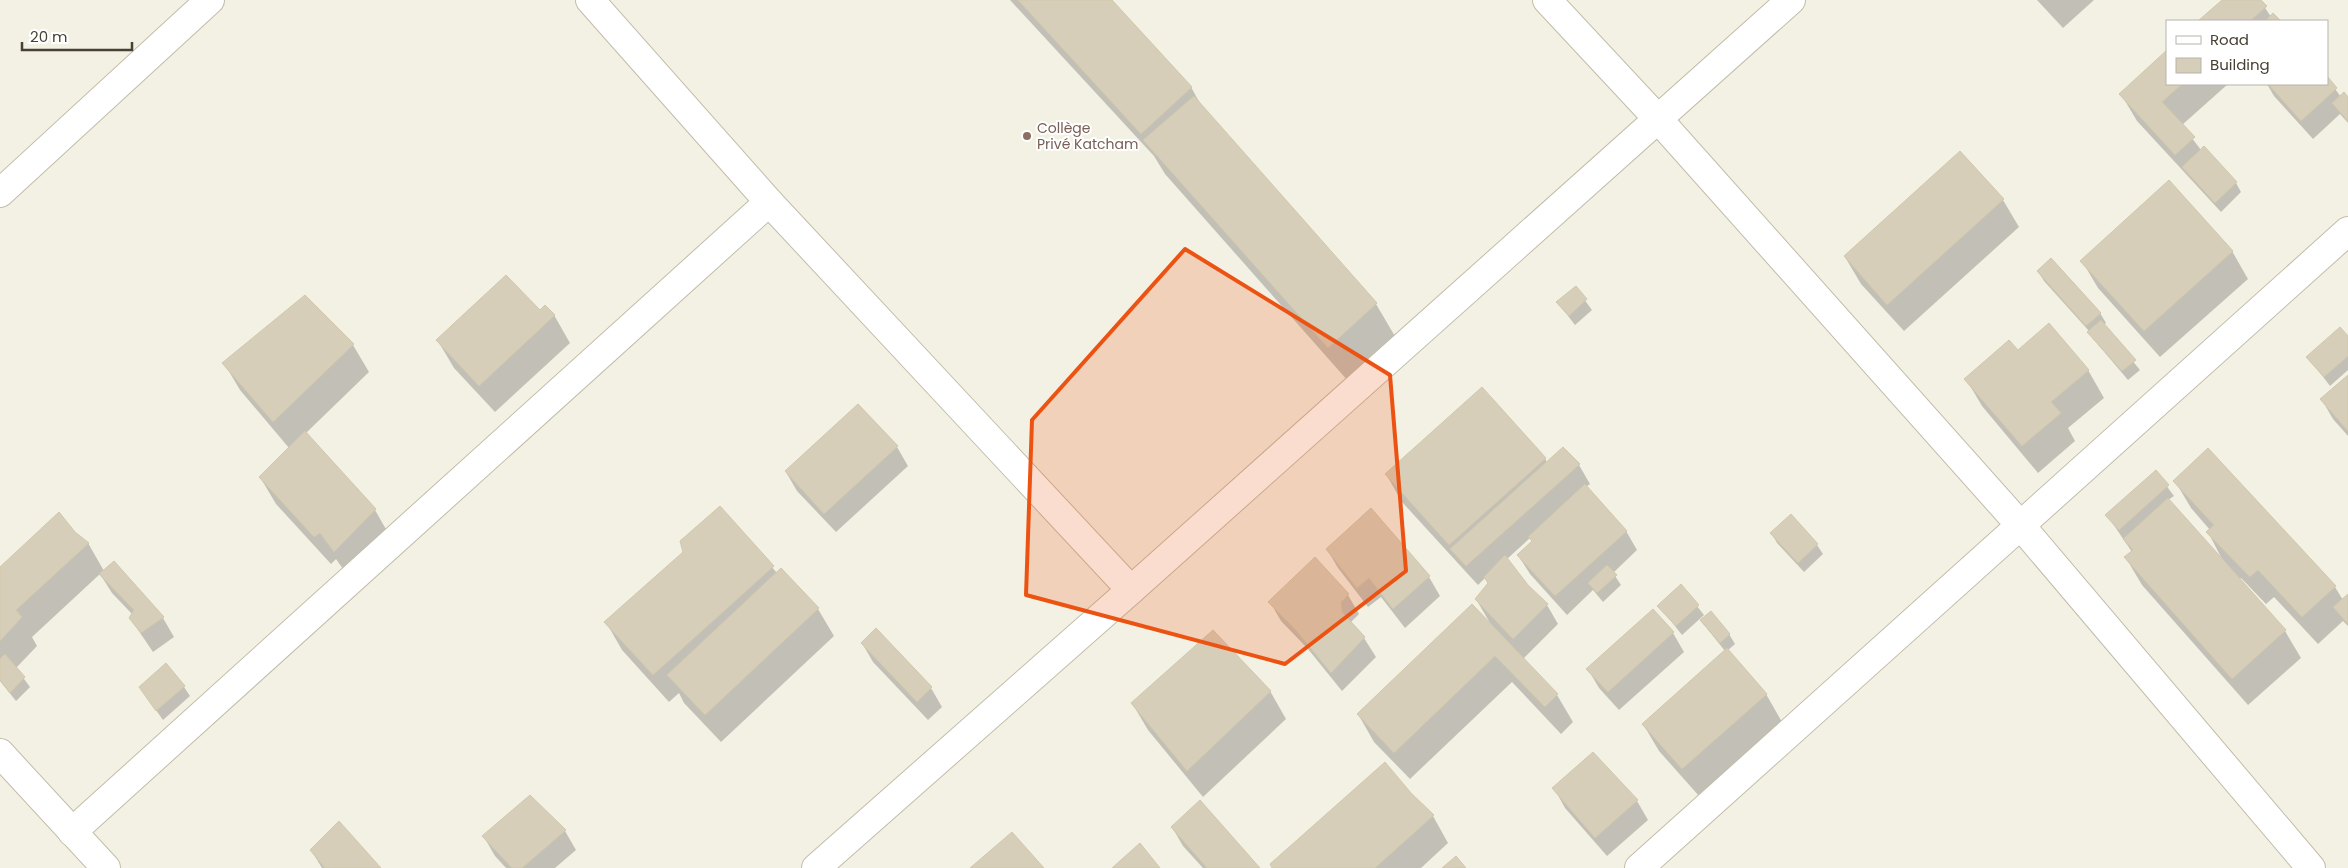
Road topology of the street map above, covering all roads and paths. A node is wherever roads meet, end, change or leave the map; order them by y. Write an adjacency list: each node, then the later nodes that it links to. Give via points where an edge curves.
1 (210, 0): 6 (street)
2 (590, 0): 7 (street)
3 (1547, 0): 5 (street)
4 (1791, 0): 5 (street)
5 (1658, 119): 9 (street); 10 (street)
6 (0, 193)
7 (769, 202): 10 (street); 12 (street)
8 (2348, 231): 9 (street)
9 (2021, 526): 15 (street); 16 (street)
10 (1131, 590): 14 (street)
11 (0, 753): 12 (street)
12 (72, 832): 13 (street)
13 (106, 868)
14 (816, 868)
15 (1639, 868)
16 (2311, 868)

